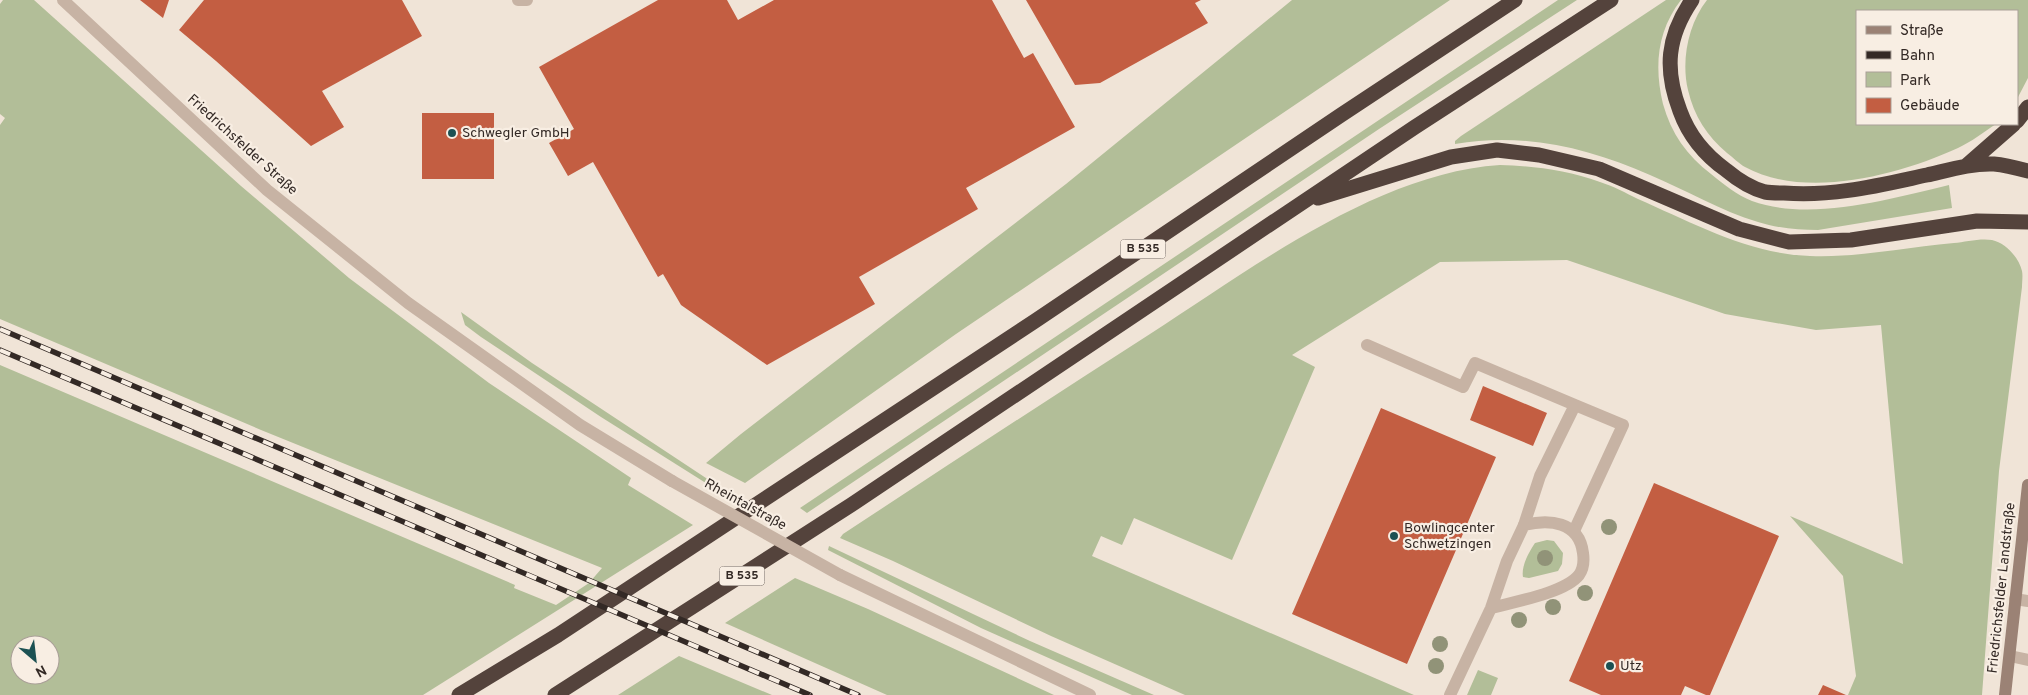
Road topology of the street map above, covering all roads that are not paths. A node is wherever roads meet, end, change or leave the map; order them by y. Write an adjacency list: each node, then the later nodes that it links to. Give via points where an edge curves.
1 (62, 0): 14 (street, Friedrichsfelder Straße, via 267,190)
2 (518, 0): 3 (street)
3 (527, 0)
4 (1515, 0): 24 (highway, B 535, via 1027,327 558,635)
5 (1611, 0): 12 (highway, B 535)
6 (1692, 0): 10 (highway, via 1673,37 1669,64 1674,97 1697,144 1741,182 1766,192 1800,195 1871,187)
7 (2028, 107): 8 (highway)
8 (2018, 120)
9 (2013, 125): 10 (highway)
10 (1966, 166): 11 (highway, via 1994,164)
11 (2028, 171)
12 (1302, 203): 13 (highway, via 1450,157 1497,150 1539,155 1599,169 1739,229 1789,242 1851,240 1977,221); 25 (highway, B 535, via 851,505)
13 (2028, 222)
14 (408, 303): 26 (street, Rheintalstraße, bridge, via 580,425 672,481 840,575)
15 (1367, 345): 16 (street, via 1464,387 1475,363)
16 (1575, 405): 18 (street, via 1540,476); 19 (street, via 1623,425)
17 (2028, 484): 20 (main road, Friedrichsfelder Landstraße)
18 (1524, 525): 19 (street, via 1540,521); 21 (street)
19 (1574, 531): 21 (street, via 1582,546 1584,562 1579,574 1563,587)
20 (2022, 600): 22 (main road, Friedrichsfelder Landstraße)
21 (1491, 608): 27 (street)
22 (2010, 656): 23 (street); 28 (main road, Friedrichsfelder Landstraße)
23 (2028, 660)
24 (459, 695)
25 (555, 695)
26 (1090, 695)
27 (1450, 695)
28 (2005, 695)

